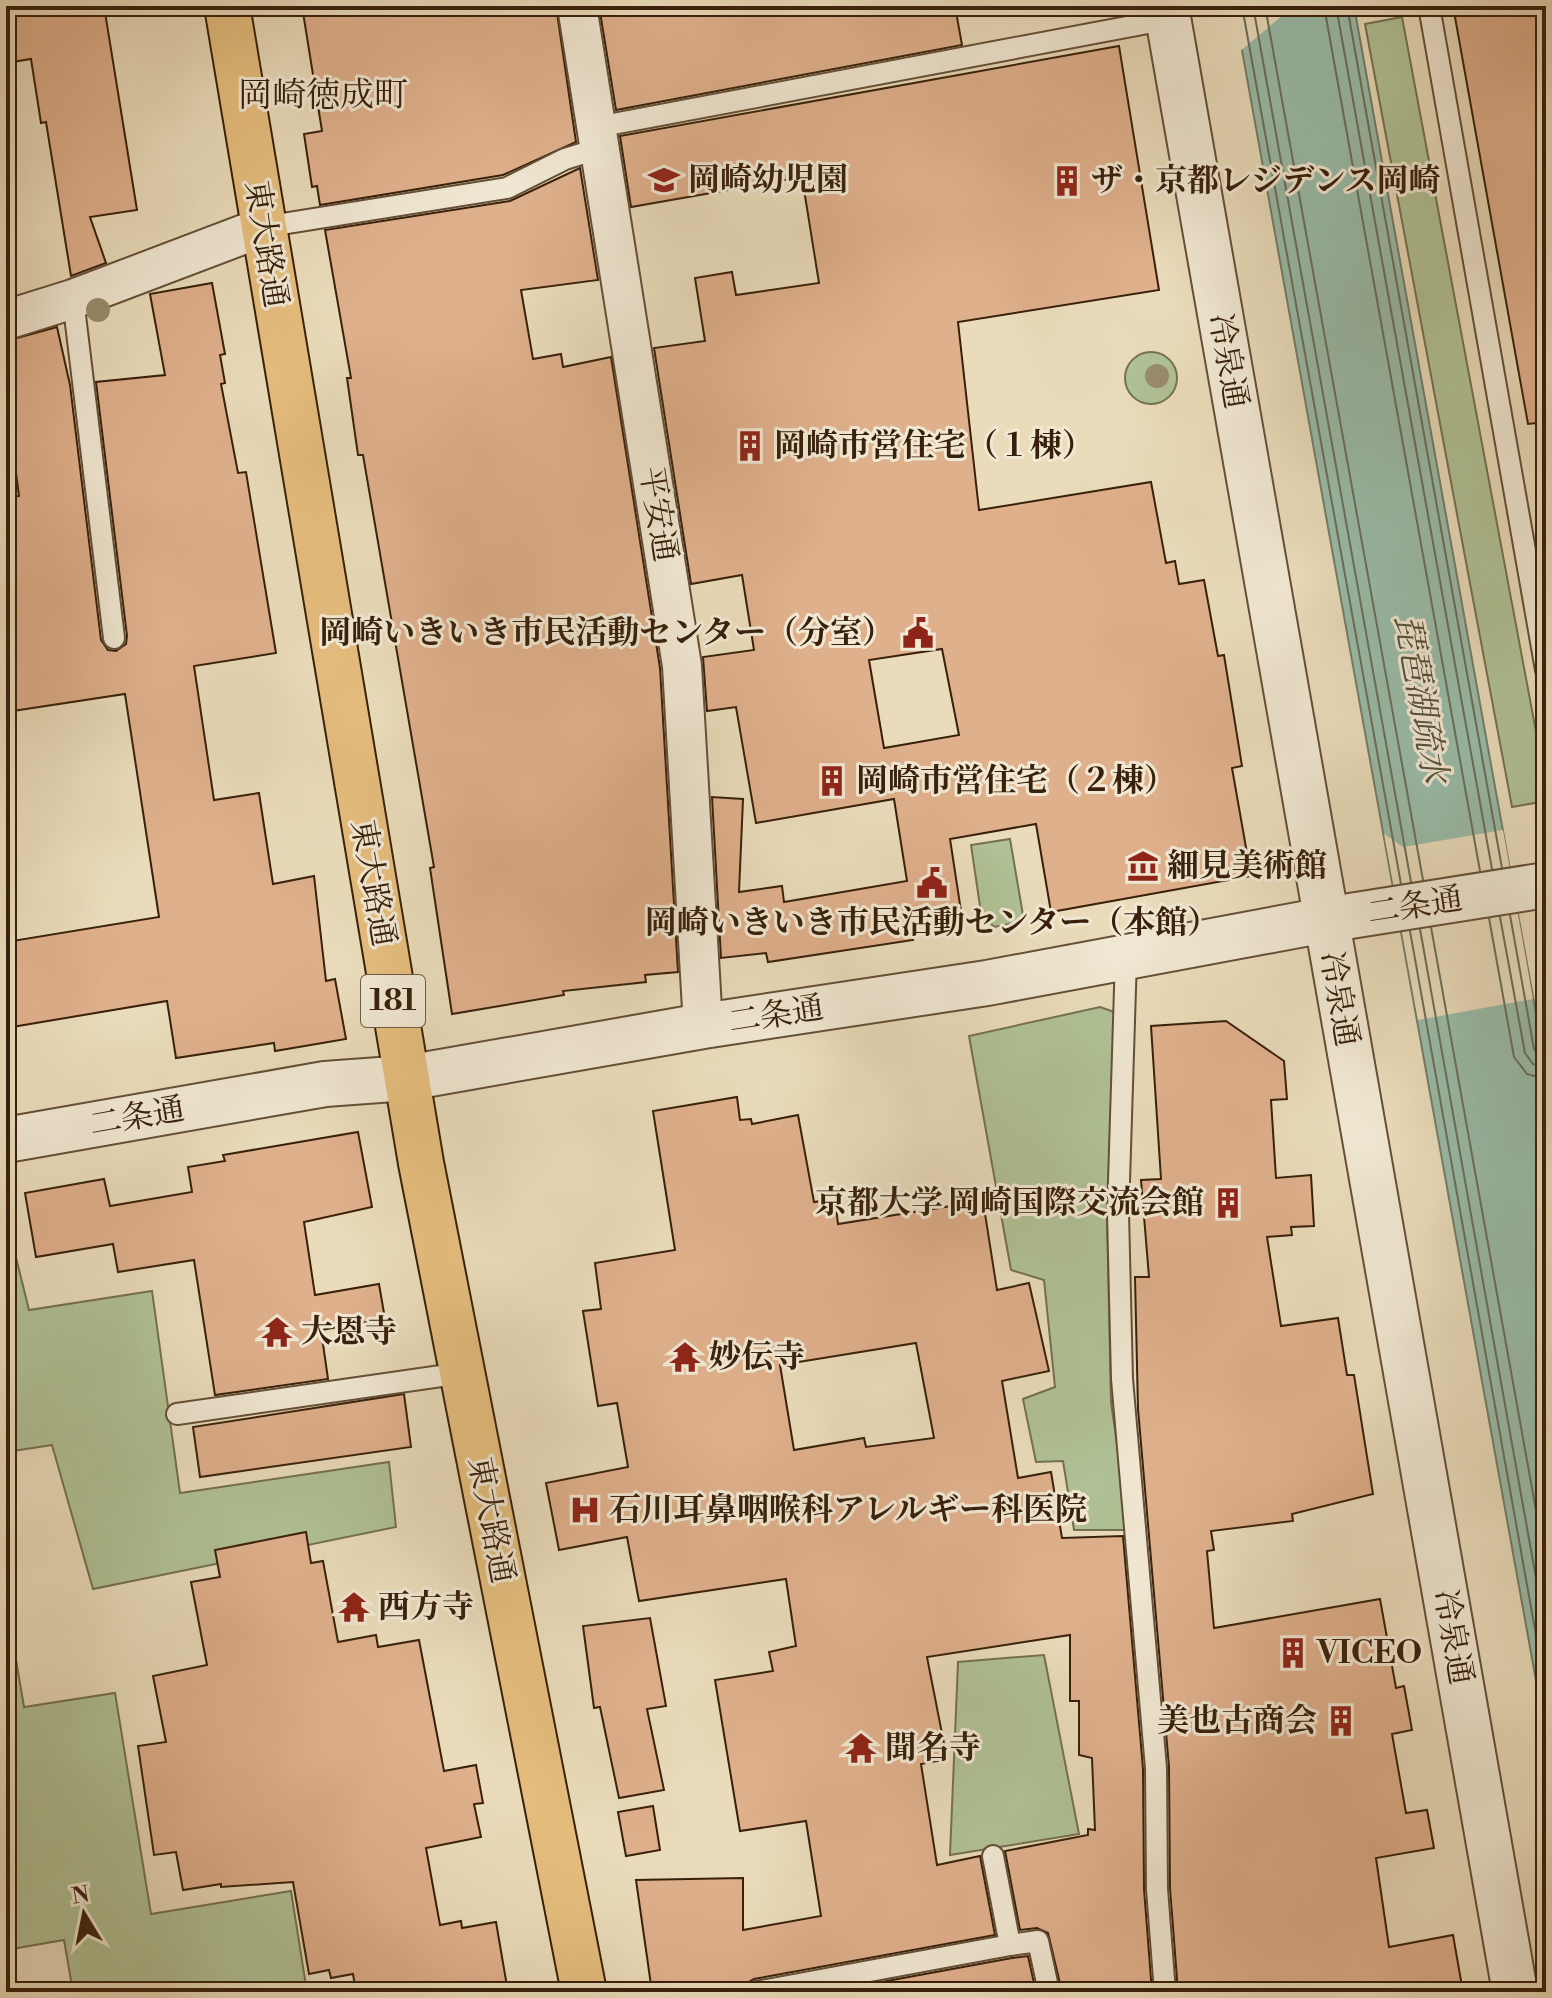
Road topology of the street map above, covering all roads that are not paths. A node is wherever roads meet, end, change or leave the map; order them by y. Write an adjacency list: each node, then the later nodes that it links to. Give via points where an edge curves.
1 (227, 6): 6 (main road, 東大路通 / 181)
2 (577, 6): 5 (street, 平安通)
3 (1429, 6): 10 (lane)
4 (1168, 12): 5 (lane); 12 (street, 冷泉通)
5 (598, 137): 6 (lane, via 507,188); 14 (street, 平安通, via 682,666)
6 (263, 227): 7 (street); 15 (main road, 東大路通 / 181)
7 (73, 299): 8 (street); 9 (lane)
8 (6, 320)
9 (114, 638)
10 (1546, 670)
11 (1536, 886): 12 (street, 二条通)
12 (1325, 920): 13 (street, 二条通); 25 (street, 冷泉通)
13 (1126, 957): 14 (street, 二条通); 24 (lane, via 1118,1213 1122,1379 1156,1768)
14 (703, 1026): 15 (street, 二条通)
15 (407, 1078): 16 (street, 二条通, via 325,1084); 17 (main road, 東大路通 / 181)
16 (6, 1140)
17 (462, 1373): 18 (lane); 21 (main road, 東大路通 / 181)
18 (177, 1414)
19 (993, 1856): 20 (lane)
20 (1010, 1945): 22 (lane); 23 (lane, via 1038,1941)
21 (584, 1992)
22 (756, 1992)
23 (1049, 1992)
24 (1165, 1992)
25 (1515, 1992)

